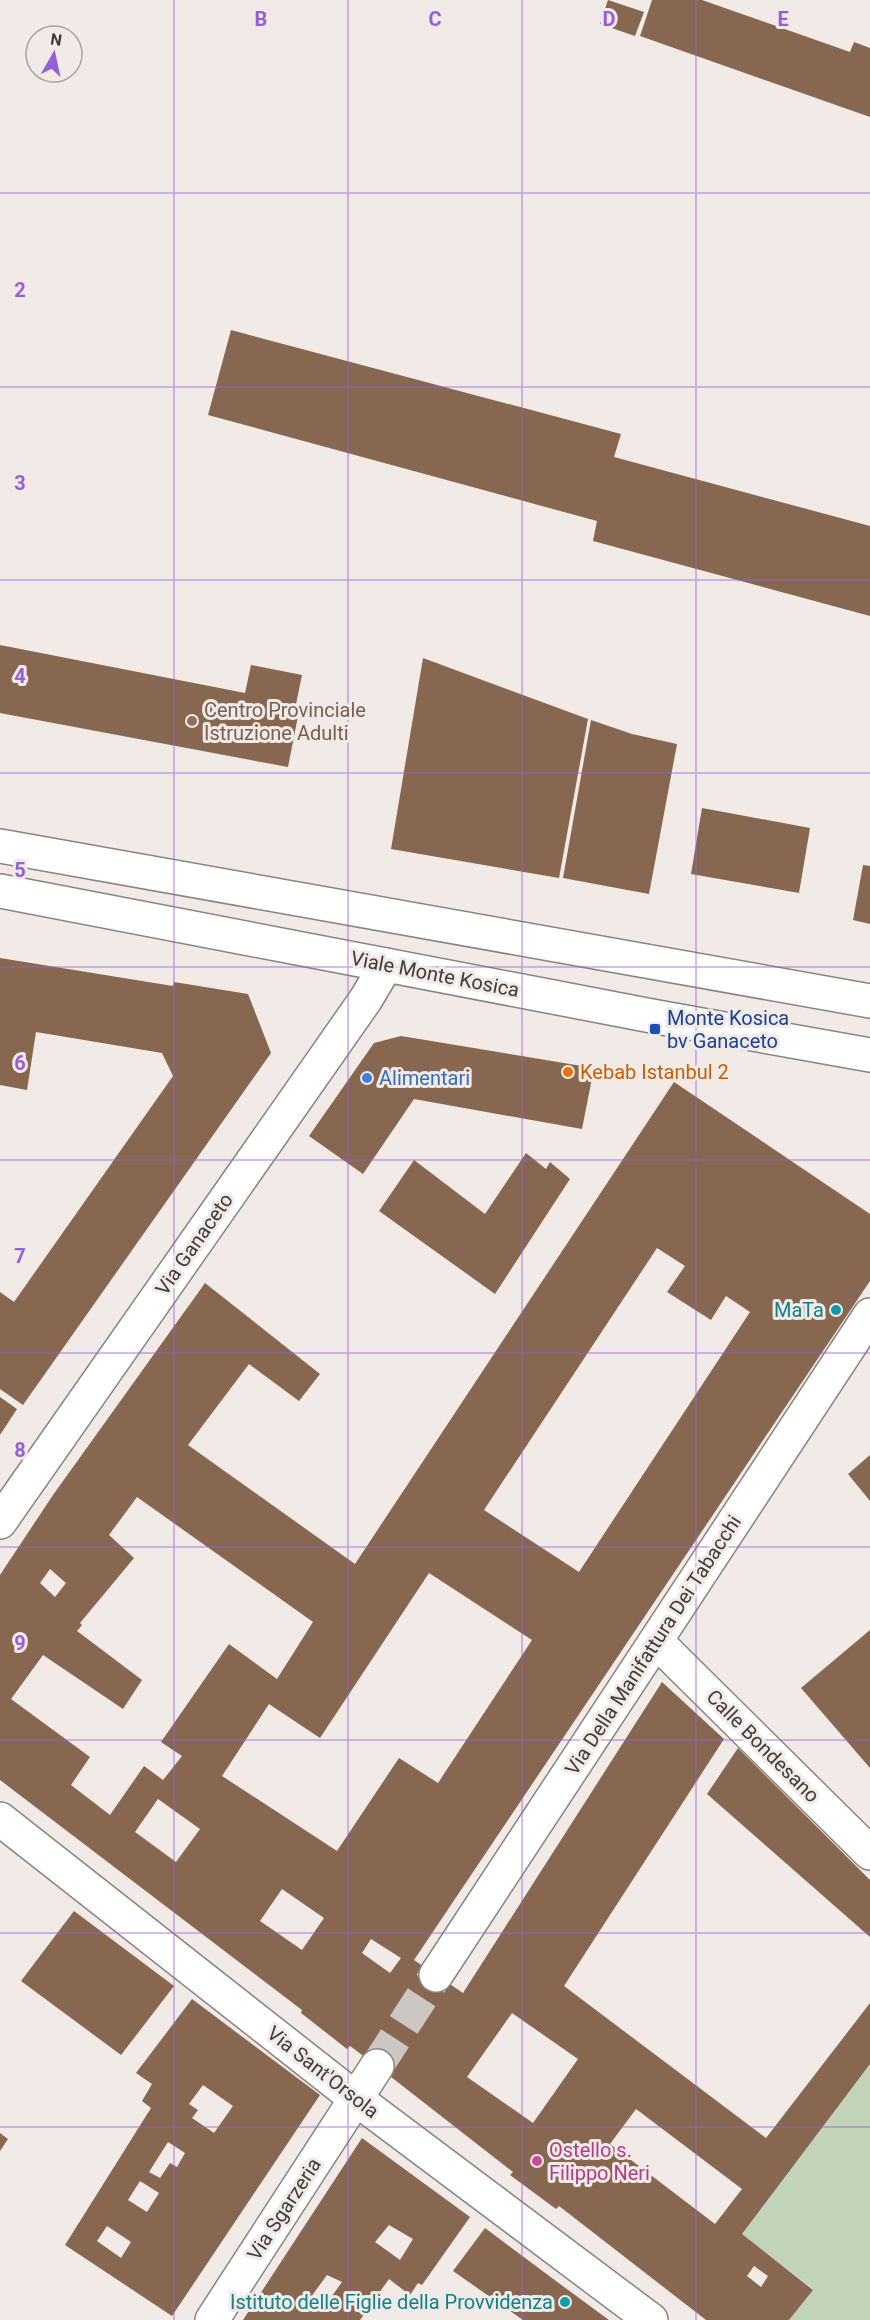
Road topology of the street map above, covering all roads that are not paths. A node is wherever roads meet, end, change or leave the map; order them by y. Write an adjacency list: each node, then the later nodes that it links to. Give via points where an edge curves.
1 (0, 846): 4 (street)
2 (0, 891): 3 (street, Viale Monte Kosica)
3 (386, 965): 5 (street, Viale Monte Kosica); 7 (street, Via Ganaceto)
4 (870, 1001)
5 (870, 1055)
6 (870, 1315): 8 (street, Via Della Manifattura Dei Tabacchi)
7 (0, 1522)
8 (656, 1641): 10 (street, Calle Bondesano); 11 (street, Via Della Manifattura Dei Tabacchi)
9 (0, 1819): 13 (street, Via Sant'Orsola)
10 (870, 1853)
11 (436, 1975)
12 (377, 2066): 13 (street)
13 (355, 2098): 14 (street, Via Sgarzeria); 15 (street, Via Sant'Orsola)
14 (212, 2320)
15 (651, 2320)

